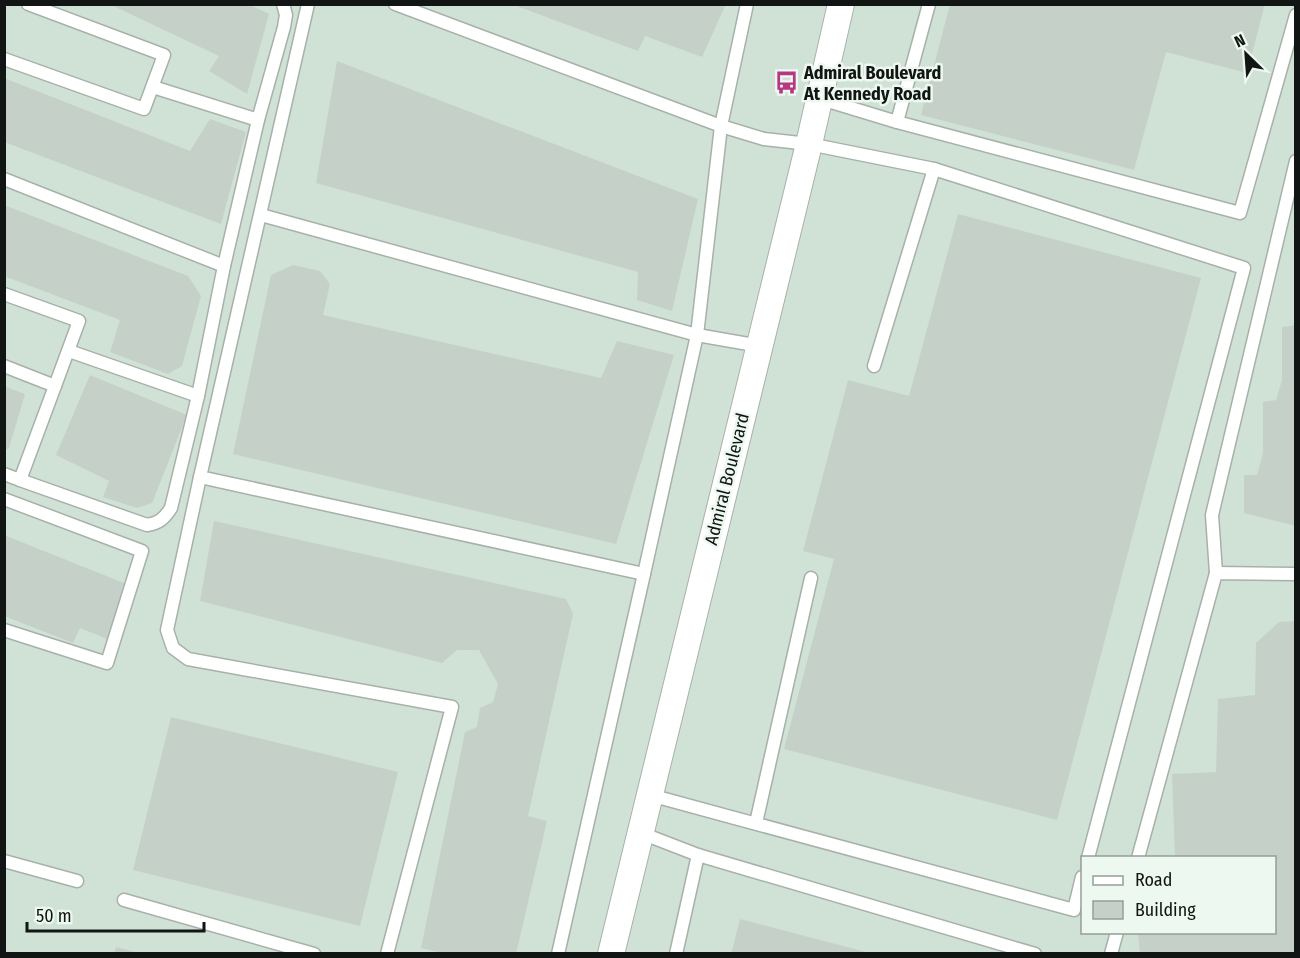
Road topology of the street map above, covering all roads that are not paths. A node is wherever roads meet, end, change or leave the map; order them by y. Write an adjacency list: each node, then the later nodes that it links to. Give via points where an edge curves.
1 (28, 4): 10 (lane, via 164,55)
2 (283, 4): 12 (lane, via 284,27)
3 (308, 4): 19 (lane)
4 (395, 4): 14 (lane)
5 (747, 4): 14 (lane)
6 (841, 4): 11 (street, Admiral Boulevard)
7 (929, 4): 13 (lane)
8 (1296, 15): 13 (lane, via 1240,213)
9 (4, 59): 10 (lane, via 144,109)
10 (153, 87): 12 (lane)
11 (818, 98): 13 (lane); 15 (street, Admiral Boulevard)
12 (258, 120): 20 (lane)
13 (897, 122)
14 (721, 126): 15 (lane, via 764,139); 22 (lane)
15 (809, 144): 17 (lane); 23 (street, Admiral Boulevard)
16 (1296, 161): 33 (lane, via 1212,515)
17 (934, 169): 26 (lane); 42 (lane, via 1244,268)
18 (4, 179): 20 (lane)
19 (261, 215): 22 (lane); 30 (lane)
20 (224, 266): 28 (lane)
21 (4, 294): 24 (lane, via 79,321)
22 (697, 334): 23 (lane); 34 (lane)
23 (760, 346): 38 (street, Admiral Boulevard)
24 (69, 351): 27 (lane); 28 (lane)
25 (4, 366): 27 (lane)
26 (873, 366)
27 (55, 386): 31 (lane)
28 (198, 396): 31 (lane, via 171,508 157,523 134,522)
29 (4, 474): 31 (lane)
30 (200, 477): 34 (lane); 50 (lane, via 167,630 173,648 188,659 452,707)
31 (20, 480)
32 (4, 500): 37 (lane, via 142,551 106,663)
33 (1216, 573): 35 (lane); 43 (lane)
34 (644, 574): 51 (lane)
35 (1296, 574)
36 (811, 578): 39 (lane)
37 (4, 630)
38 (650, 795): 39 (lane); 40 (street, Admiral Boulevard)
39 (756, 823): 46 (lane, via 1074,910)
40 (641, 833): 41 (lane); 52 (street, Admiral Boulevard)
41 (698, 855): 53 (lane); 54 (lane)
42 (1089, 856)
43 (1139, 856)
44 (4, 861): 45 (lane)
45 (77, 882)
46 (1081, 885)
47 (124, 900): 49 (lane)
48 (1117, 934): 55 (lane)
49 (315, 954)
50 (387, 954)
51 (558, 954)
52 (611, 954)
53 (676, 954)
54 (1035, 954)
55 (1111, 954)

